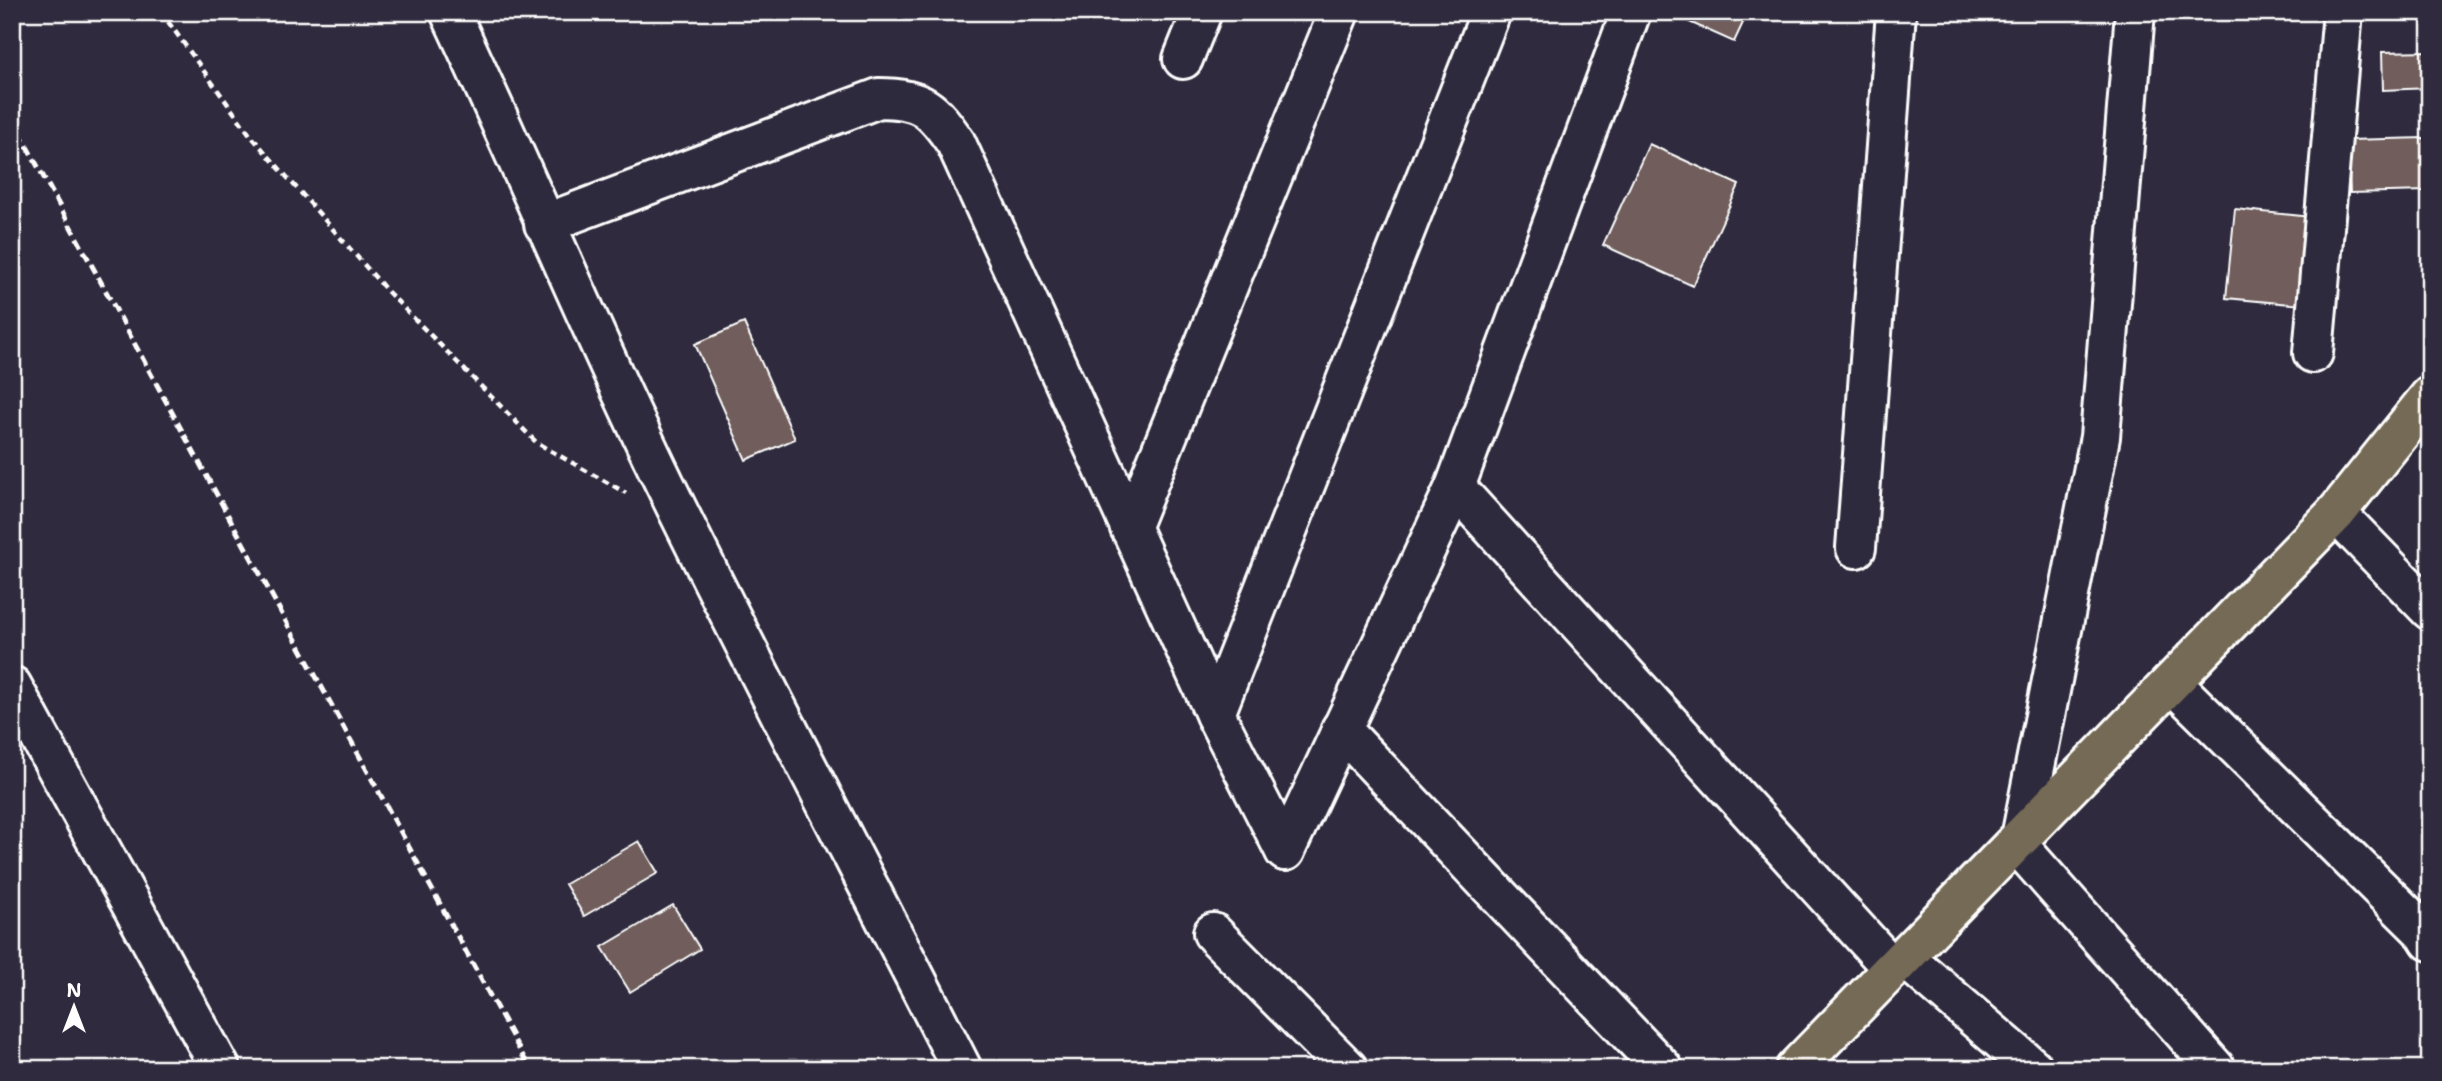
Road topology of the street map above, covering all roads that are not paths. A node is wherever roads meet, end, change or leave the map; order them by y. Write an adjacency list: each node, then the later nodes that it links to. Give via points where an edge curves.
1 (450, 12): 10 (street)
2 (1202, 12): 9 (street)
3 (1339, 12): 15 (street)
4 (1491, 12): 20 (street)
5 (1632, 12): 13 (street)
6 (1896, 12): 16 (street)
7 (2135, 12): 22 (street, via 2100,437)
8 (2343, 12): 11 (street)
9 (1184, 59)
10 (544, 224): 15 (street, via 857,105 879,99 921,103 939,118 956,143); 27 (street, via 685,526)
11 (2313, 353)
12 (2430, 396): 14 (main road)
13 (1455, 486): 21 (street); 25 (street)
14 (2336, 513): 17 (street); 18 (main road)
15 (1130, 528): 20 (street)
16 (1856, 548)
17 (2430, 610)
18 (2172, 683): 22 (main road); 24 (street)
19 (12, 686): 26 (street)
20 (1215, 714): 21 (street, via 1285,851)
21 (1341, 729): 29 (street)
22 (2019, 841): 25 (main road); 32 (street)
23 (1213, 933): 28 (street)
24 (2430, 941)
25 (1898, 963): 30 (main road); 31 (street)
26 (221, 1069)
27 (962, 1069)
28 (1348, 1069)
29 (1663, 1069)
30 (1795, 1069)
31 (2034, 1069)
32 (2216, 1069)

